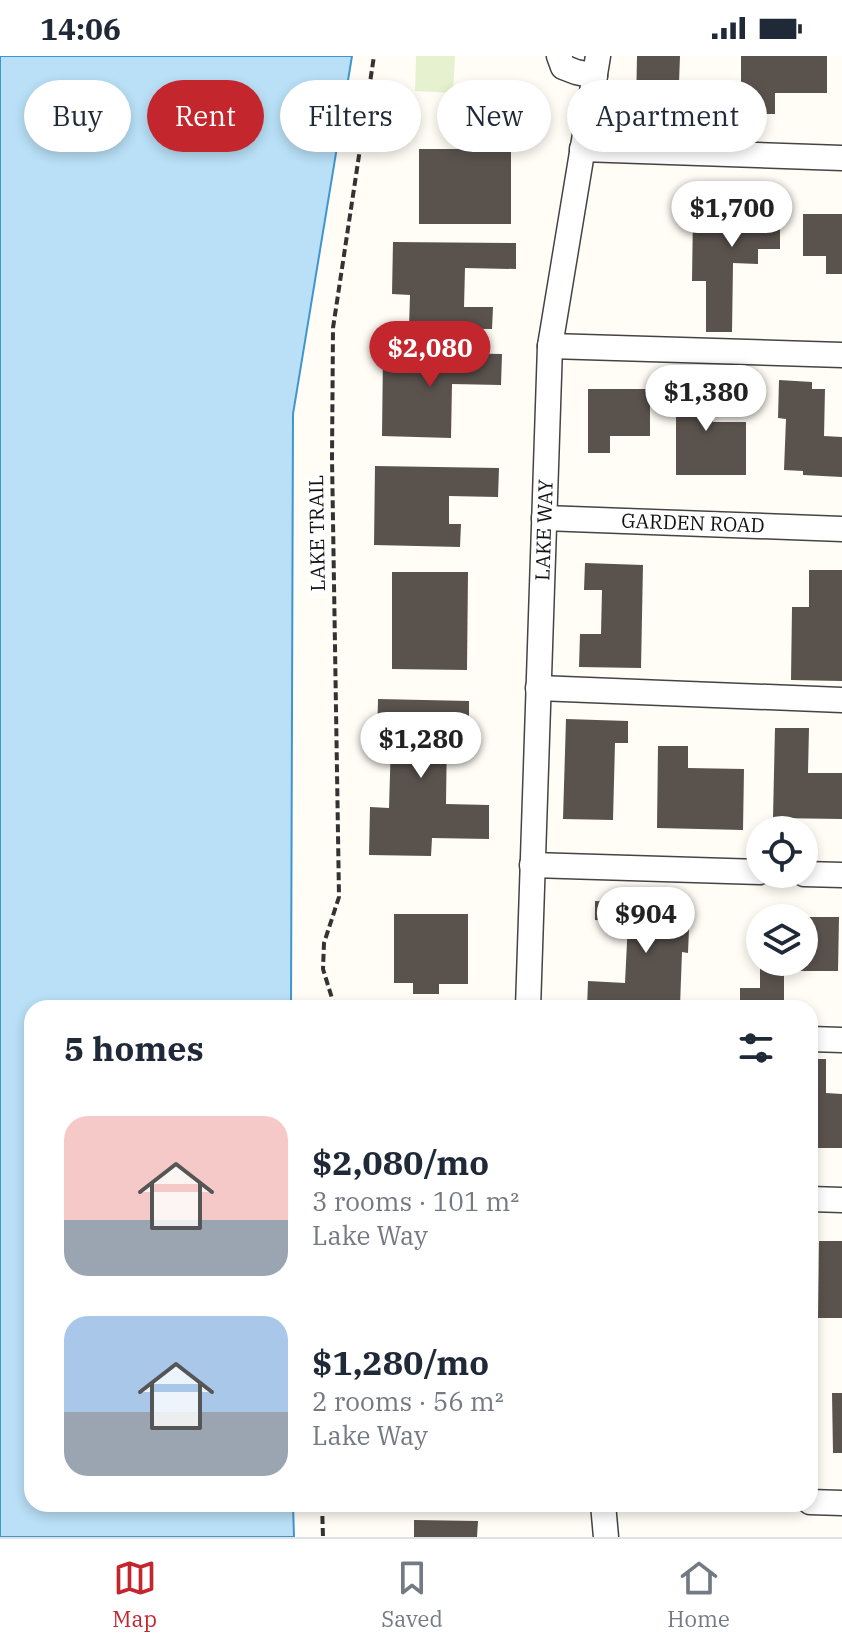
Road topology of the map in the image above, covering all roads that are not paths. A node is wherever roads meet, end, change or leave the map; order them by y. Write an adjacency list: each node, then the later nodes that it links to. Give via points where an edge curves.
1 (559, 56): 2 (street, via 563,67 576,72)
2 (596, 66)
3 (582, 152): 6 (street, LAKE WAY)
4 (669, 152): 5 (street)
5 (842, 158)
6 (550, 346): 7 (street); 8 (street, LAKE WAY)
7 (842, 355)
8 (544, 518): 9 (street, GARDEN ROAD); 10 (street, LAKE WAY)
9 (842, 529)
10 (538, 688): 11 (street); 12 (street, LAKE WAY)
11 (842, 700)
12 (532, 865): 13 (street); 16 (street, LAKE WAY)
13 (746, 872)
14 (818, 874): 15 (street)
15 (842, 875)
16 (528, 1000)
17 (818, 1039): 18 (street)
18 (842, 1040)
19 (818, 1199): 20 (street)
20 (842, 1200)
21 (818, 1502): 22 (street)
22 (842, 1503)
23 (604, 1512): 24 (street)
24 (606, 1537)

